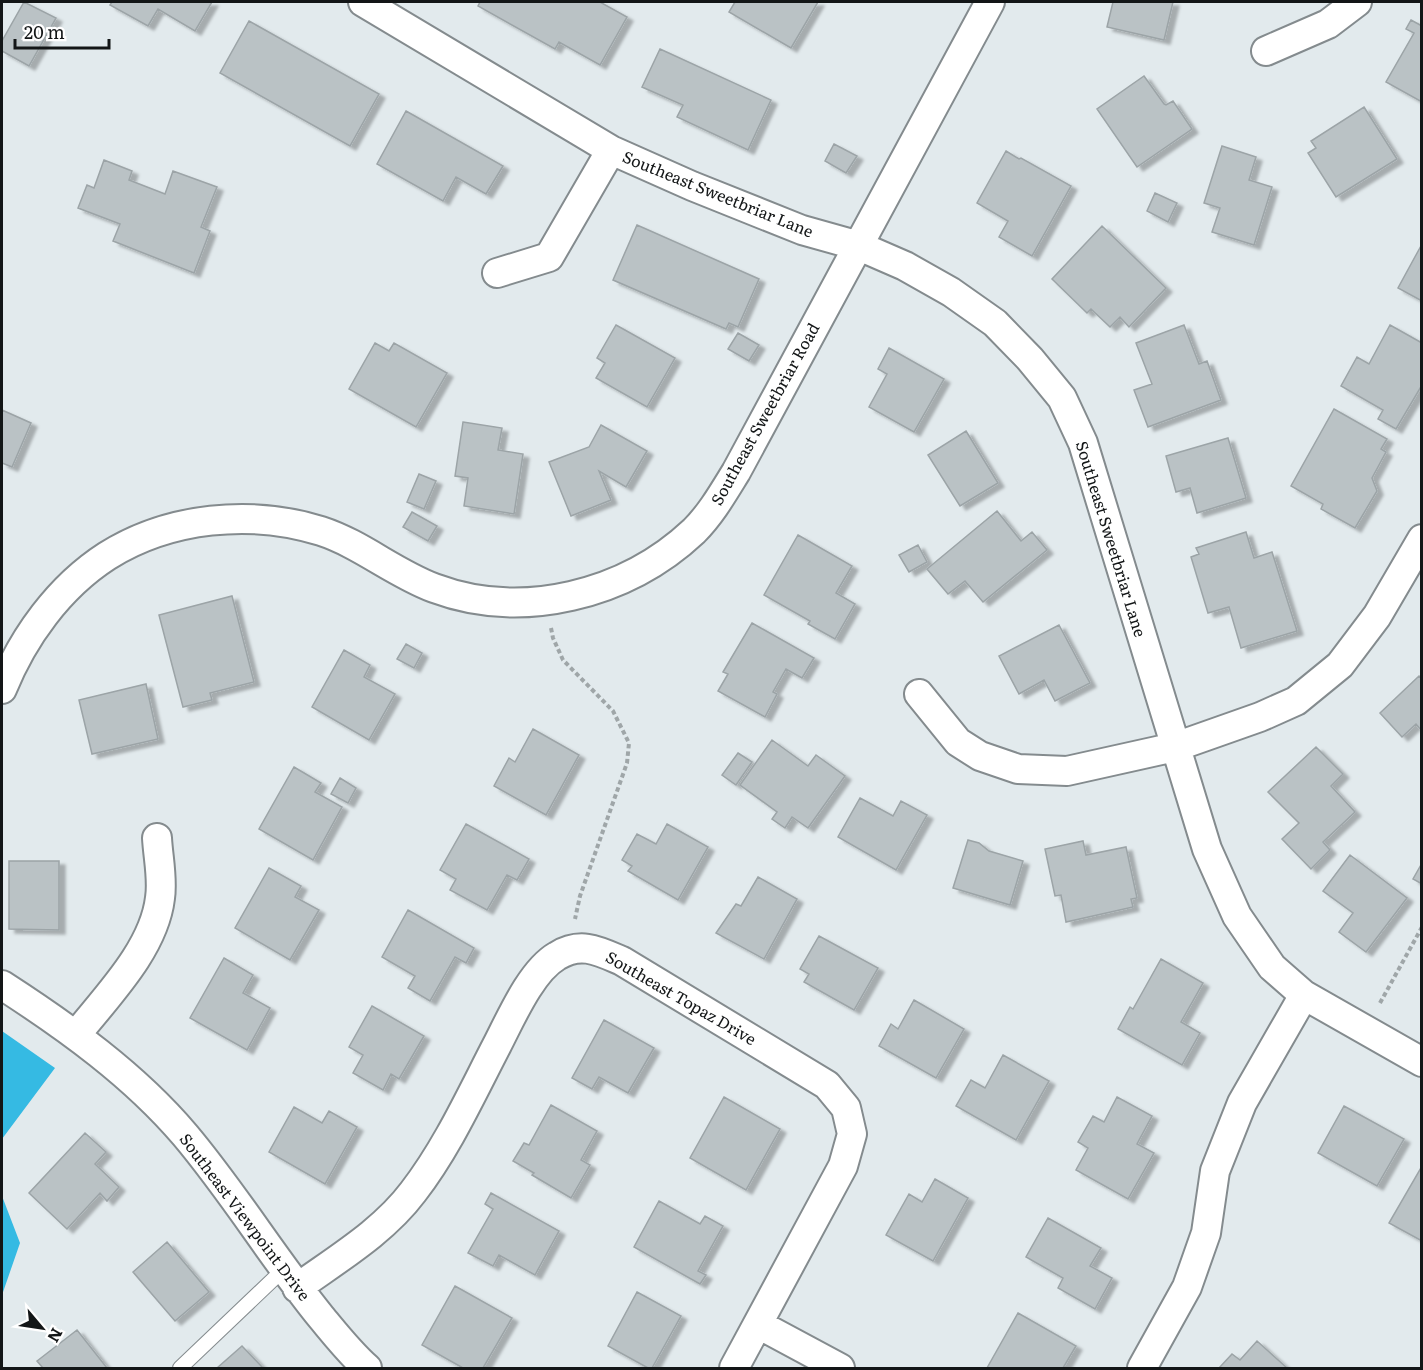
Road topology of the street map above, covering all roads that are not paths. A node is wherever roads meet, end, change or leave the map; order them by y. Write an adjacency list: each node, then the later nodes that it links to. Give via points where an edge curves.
1 (363, 2): 5 (street, Southeast Sweetbriar Lane)
2 (990, 2): 6 (street, Southeast Sweetbriar Road)
3 (1357, 2): 4 (street, via 1328,24)
4 (1266, 51)
5 (611, 150): 6 (street, Southeast Sweetbriar Lane, via 802,230); 7 (street, via 549,257)
6 (859, 246): 9 (street, Southeast Sweetbriar Road, via 714,507 670,551 628,576 587,593 546,601 496,602 433,587 350,543 297,524 254,518 213,520 144,537 107,556 76,580 27,640); 11 (street, Southeast Sweetbriar Lane, via 951,292 995,323 1062,398 1083,443)
7 (497, 273)
8 (1422, 539): 11 (street, via 1377,616 1340,664 1296,701)
9 (2, 689)
10 (918, 694): 11 (street, via 958,742 980,756 1018,769 1067,771)
11 (1175, 747): 14 (street, Southeast Sweetbriar Lane, via 1206,849 1237,916 1272,967)
12 (157, 838): 15 (street, via 161,897 151,931 144,948)
13 (2, 985): 15 (street, Southeast Viewpoint Drive)
14 (1305, 995): 16 (street, Southeast Sweetbriar Lane); 23 (street, via 1242,1103 1215,1171 1206,1233 1187,1287)
15 (76, 1035): 17 (street, Southeast Viewpoint Drive, via 140,1089 184,1134)
16 (1422, 1062)
17 (291, 1278): 18 (street, Southeast Topaz Drive, via 374,1232 412,1193 447,1140 530,983 557,956 581,947 622,961 827,1085 846,1108 852,1134 843,1166); 19 (lane); 20 (street, Southeast Viewpoint Drive)
18 (758, 1324): 21 (street); 22 (street)
19 (180, 1368)
20 (367, 1368)
21 (734, 1368)
22 (840, 1368)
23 (1142, 1368)

